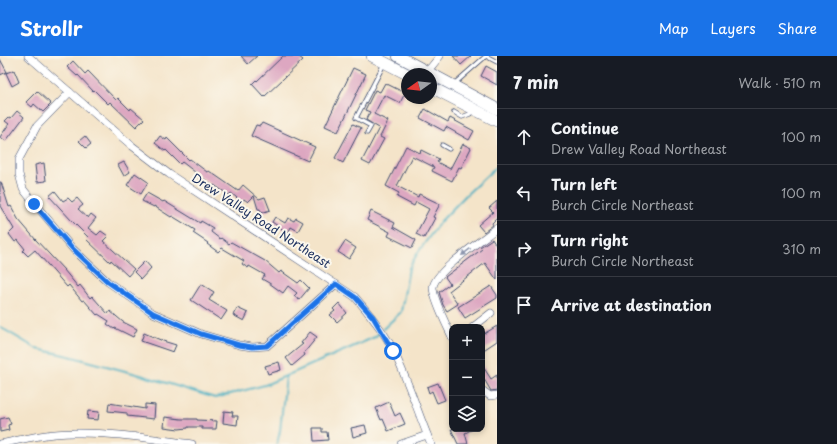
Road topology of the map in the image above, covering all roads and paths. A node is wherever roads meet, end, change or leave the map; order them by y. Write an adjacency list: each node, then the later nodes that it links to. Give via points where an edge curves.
1 (28, 56): 14 (street, Drew Valley Road Northeast)
2 (372, 56): 7 (main road)
3 (398, 56): 8 (main road)
4 (440, 56): 9 (street)
5 (486, 56): 6 (lane); 12 (lane)
6 (497, 62)
7 (385, 63): 10 (main road); 19 (lane, via 356,118 371,126)
8 (420, 68)
9 (430, 68)
10 (401, 71)
11 (437, 77): 12 (main road)
12 (453, 85): 16 (main road)
13 (437, 90): 15 (main road)
14 (70, 92): 23 (street, Drew Valley Road Northeast, via 169,174); 23 (street, via 37,126 19,159 19,174 23,189 34,204 73,249 108,282 153,313 201,334 252,347 267,346)
15 (474, 109): 17 (lane, via 462,117); 18 (main road)
16 (497, 109)
17 (454, 112)
18 (497, 121)
19 (367, 133)
20 (442, 145): 21 (lane)
21 (449, 149)
22 (496, 232): 26 (street, one-way to 26, via 449,265 434,282 433,288)
23 (336, 284): 29 (street, Drew Valley Road Northeast, via 355,297 377,323 389,343)
24 (491, 313): 25 (street)
25 (477, 324)
26 (449, 330)
27 (485, 392): 28 (street, via 490,396)
28 (497, 395)
29 (427, 435): 32 (street); 33 (street, Drew Valley Road Northeast)
30 (0, 444): 31 (street, via 44,435 73,433)
31 (192, 444)
32 (401, 444)
33 (431, 444)

